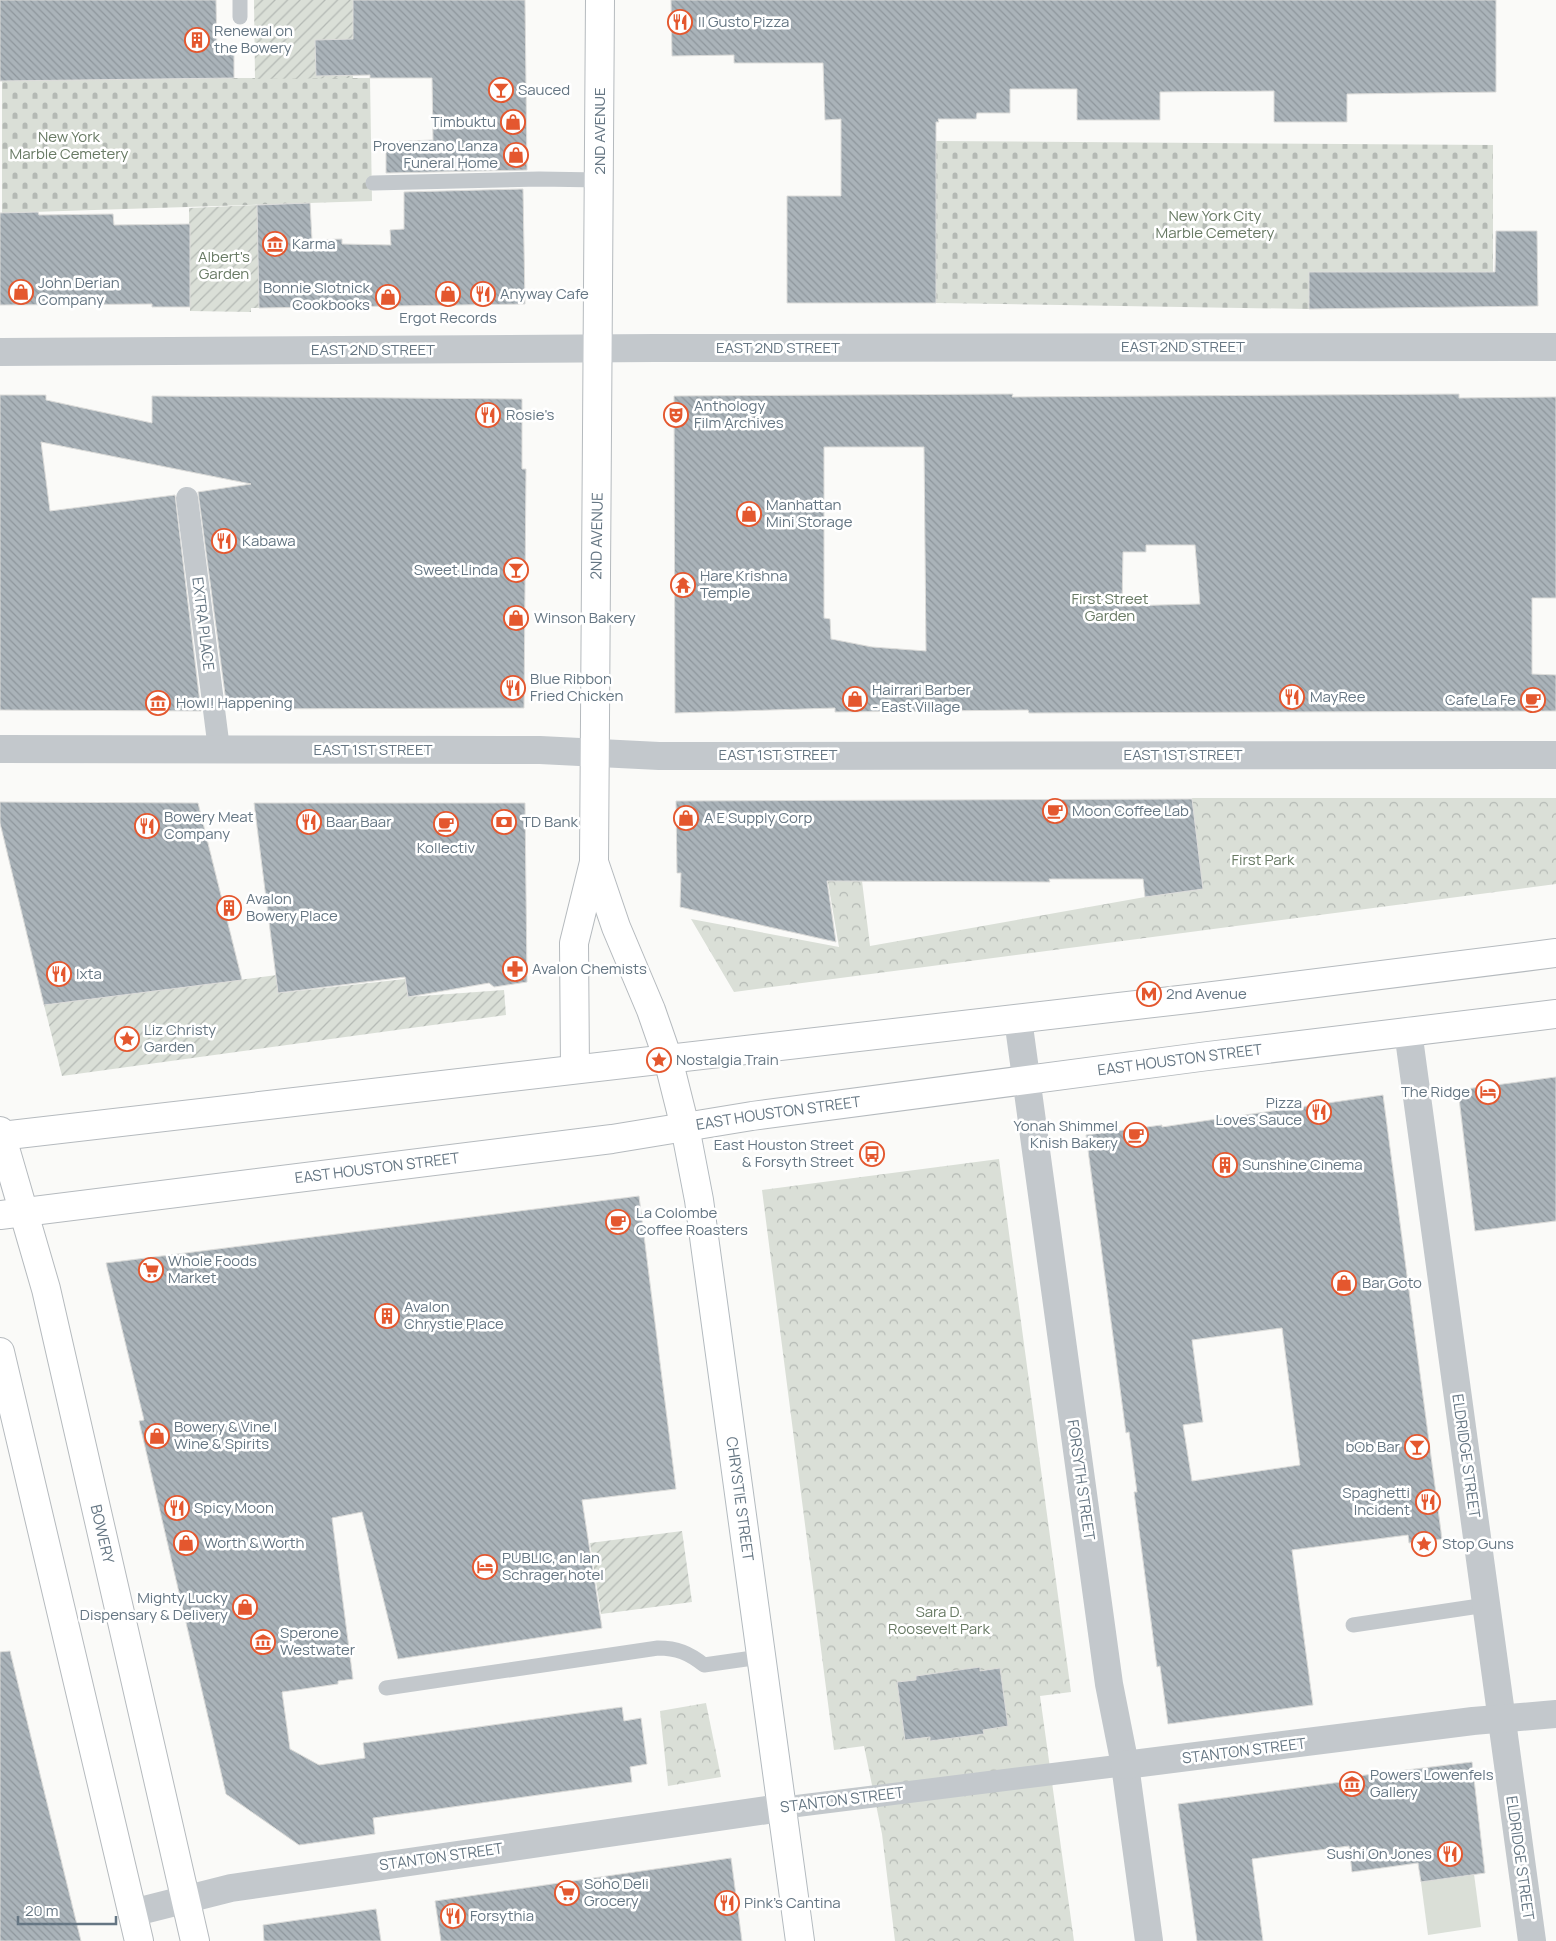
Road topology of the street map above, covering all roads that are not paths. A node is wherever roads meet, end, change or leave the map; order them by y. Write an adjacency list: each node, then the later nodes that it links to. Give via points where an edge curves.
1 (240, 0): 3 (lane)
2 (600, 0): 4 (main road, 2ND AVENUE)
3 (240, 17)
4 (600, 180): 5 (lane); 7 (main road, 2ND AVENUE)
5 (373, 183)
6 (1556, 347): 7 (street, EAST 2ND STREET)
7 (599, 349): 8 (street, EAST 2ND STREET); 12 (main road, 2ND AVENUE)
8 (0, 352)
9 (186, 498): 11 (street, EXTRA PLACE)
10 (0, 749): 11 (street, EAST 1ST STREET)
11 (219, 750): 12 (street, EAST 1ST STREET)
12 (594, 752): 13 (street, EAST 1ST STREET, via 659,756); 14 (main road, 2ND AVENUE)
13 (1556, 755)
14 (594, 862): 19 (main road, 2ND AVENUE); 20 (main road, via 574,943)
15 (1556, 953): 17 (main road)
16 (1556, 1014): 18 (main road, EAST HOUSTON STREET)
17 (1018, 1019): 19 (main road); 21 (street, FORSYTH STREET)
18 (1408, 1031): 21 (main road, EAST HOUSTON STREET); 26 (street, ELDRIDGE STREET)
19 (668, 1059): 20 (main road); 22 (main road, CHRYSTIE STREET)
20 (574, 1070): 23 (main road)
21 (1027, 1080): 22 (main road, EAST HOUSTON STREET); 32 (street, FORSYTH STREET, via 1109,1684)
22 (685, 1127): 24 (main road, EAST HOUSTON STREET, via 612,1139); 28 (main road, CHRYSTIE STREET, via 698,1191)
23 (0, 1134): 24 (main road, BOWERY)
24 (12, 1213): 34 (main road, BOWERY, via 46,1289)
25 (0, 1352): 35 (main road)
26 (1486, 1605): 27 (lane); 31 (street, ELDRIDGE STREET)
27 (1353, 1624)
28 (760, 1657): 29 (lane, via 704,1665 675,1648 658,1648); 33 (main road, CHRYSTIE STREET)
29 (386, 1688)
30 (1556, 1714): 31 (street, STANTON STREET)
31 (1501, 1719): 32 (street, STANTON STREET); 40 (street, ELDRIDGE STREET)
32 (1125, 1766): 33 (street, STANTON STREET); 39 (street, FORSYTH STREET)
33 (781, 1808): 34 (street, STANTON STREET, via 231,1888); 38 (main road, CHRYSTIE STREET)
34 (186, 1898): 35 (street, STANTON STREET); 37 (main road, BOWERY)
35 (132, 1913): 36 (main road)
36 (139, 1941)
37 (195, 1941)
38 (800, 1941)
39 (1149, 1941)
40 (1532, 1941)

